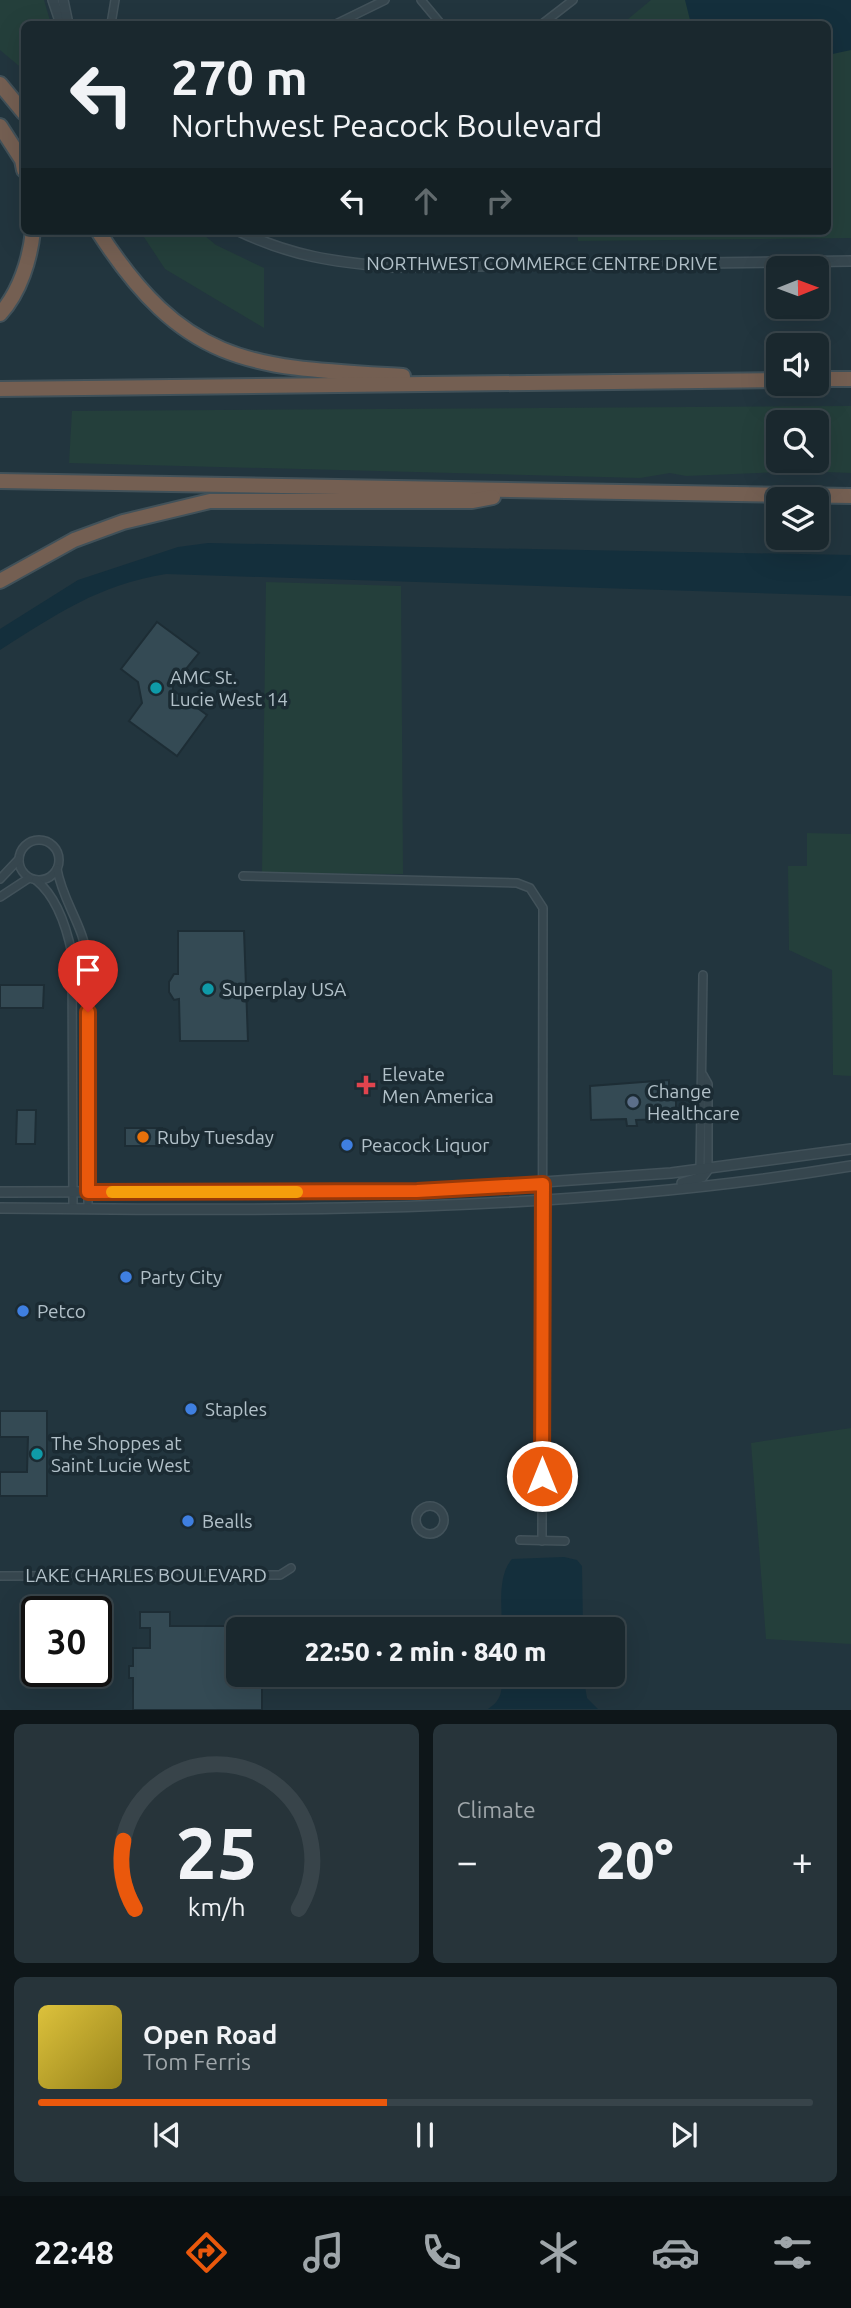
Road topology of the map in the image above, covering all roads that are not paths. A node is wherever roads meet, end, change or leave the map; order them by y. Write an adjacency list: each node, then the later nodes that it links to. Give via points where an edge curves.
1 (53, 0): 7 (street)
2 (63, 0): 8 (street)
3 (115, 0): 9 (street)
4 (385, 0): 10 (street)
5 (421, 0): 11 (street)
6 (573, 0): 12 (street)
7 (60, 21)
8 (67, 21)
9 (112, 21)
10 (342, 21)
11 (438, 21)
12 (546, 21)
13 (0, 84): 14 (highway)
14 (21, 109)
15 (0, 126): 16 (highway)
16 (21, 158)
17 (32, 235): 21 (highway, via 19,283)
18 (102, 235): 25 (highway, via 156,307 202,341 238,357 296,370)
19 (247, 235): 20 (street, NORTHWEST COMMERCE CENTRE DRIVE, via 330,262 391,267)
20 (851, 261)
21 (0, 314)
22 (829, 379): 23 (highway)
23 (851, 379)
24 (766, 380): 25 (highway)
25 (463, 384): 26 (highway)
26 (0, 389)
27 (0, 481): 28 (highway)
28 (528, 491): 29 (highway); 30 (highway, via 472,500 210,501 123,522 75,540)
29 (851, 496)
30 (0, 581)
31 (19, 859): 32 (street, via 29,843 41,840 57,851); 34 (street); 35 (street, via 23,872)
32 (57, 869): 35 (street, via 50,877); 39 (street, via 86,944)
33 (243, 876): 43 (street, via 498,882 530,888 544,908)
34 (0, 879)
35 (33, 879): 36 (street); 38 (street, via 44,887 62,919 72,954)
36 (0, 897)
37 (703, 975): 42 (street, via 703,1075 708,1084)
38 (74, 1090): 39 (street); 45 (street)
39 (89, 1091): 46 (street)
40 (851, 1149): 42 (street)
41 (851, 1166): 47 (street)
42 (704, 1169): 43 (street); 47 (street, via 695,1181 640,1187)
43 (543, 1184): 46 (street, via 417,1191); 48 (street)
44 (0, 1192): 45 (street)
45 (74, 1192): 46 (street); 50 (street)
46 (88, 1192): 51 (street)
47 (626, 1194): 48 (street)
48 (543, 1202): 51 (street); 54 (street)
49 (0, 1208): 50 (street)
50 (73, 1209): 51 (street)
51 (88, 1209)
52 (415, 1521): 52 (street, via 430,1534 440,1529 444,1520 439,1509 428,1506 418,1511)
53 (520, 1540): 54 (street)
54 (542, 1541): 55 (street)
55 (565, 1541)
56 (291, 1568): 57 (street, LAKE CHARLES BOULEVARD, via 279,1575)
57 (0, 1576)

